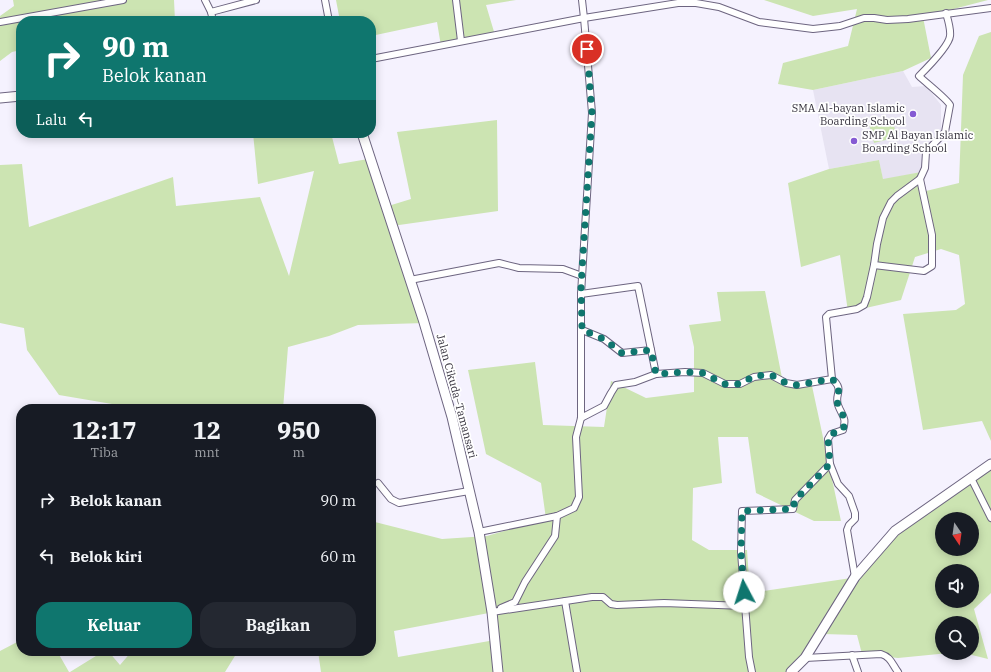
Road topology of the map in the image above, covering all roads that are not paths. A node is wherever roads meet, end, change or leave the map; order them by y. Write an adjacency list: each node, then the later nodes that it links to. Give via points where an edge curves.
1 (123, 0): 12 (street)
2 (205, 0): 10 (street)
3 (256, 0): 10 (street)
4 (325, 0): 14 (street)
5 (456, 0): 18 (street)
6 (582, 0): 15 (street)
7 (718, 0): 8 (street)
8 (719, 7): 11 (street, via 759,22 812,29 840,26 864,18 887,20); 15 (street, via 678,3)
9 (991, 8): 11 (street)
10 (211, 12): 13 (street)
11 (946, 14): 23 (street, via 950,39 919,76 950,105 944,132 926,152 925,168)
12 (34, 16)
13 (212, 16)
14 (328, 16)
15 (584, 18): 18 (street); 25 (street, via 592,113)
16 (16, 19): 17 (street)
17 (0, 22)
18 (461, 41): 19 (street)
19 (376, 58)
20 (16, 96): 21 (street)
21 (0, 98)
22 (364, 138): 26 (street, Jalan Cikuda–Tamansari)
23 (920, 179): 24 (street, via 891,202 882,218); 24 (street, via 932,235 932,266 924,271)
24 (874, 265): 31 (street, via 867,298 862,307 829,314 826,317)
25 (582, 276): 26 (street, via 563,269 519,268 500,263); 27 (street)
26 (410, 280): 37 (street, Jalan Cikuda–Tamansari, via 452,417)
27 (581, 294): 28 (street); 29 (street, via 638,286)
28 (582, 330): 29 (street, via 604,339 622,353); 32 (street)
29 (651, 350): 30 (street)
30 (656, 374): 31 (street, via 703,373 725,384 740,384 754,376 771,375 786,383 797,385); 32 (street, via 635,382 616,385 604,406)
31 (832, 379): 33 (street, via 839,389 837,401 844,415 844,424 843,430 831,434 828,439)
32 (581, 418): 38 (street, via 576,437 579,497 574,508)
33 (830, 464): 41 (street, via 838,484 849,496 855,513 855,519 847,530); 43 (street, via 795,500 793,509 742,511 741,552)
34 (991, 464): 35 (street)
35 (971, 478): 39 (street); 41 (street, via 895,531)
36 (378, 483): 37 (street, via 391,499 399,503)
37 (469, 492): 40 (street, Jalan Cikuda–Tamansari)
38 (557, 516): 40 (street); 44 (street, via 555,536 515,602)
39 (991, 518)
40 (479, 532): 44 (street, Jalan Cikuda–Tamansari)
41 (855, 577): 46 (street)
42 (565, 601): 43 (street, via 604,597 611,604 617,605 664,603); 44 (street); 50 (street)
43 (746, 606): 51 (street)
44 (492, 612): 49 (street, Jalan Cikuda–Tamansari)
45 (852, 655): 46 (street); 48 (street, via 887,656 892,661); 52 (street)
46 (805, 658): 47 (street)
47 (794, 671)
48 (895, 671)
49 (498, 672)
50 (577, 672)
51 (752, 672)
52 (858, 672)

